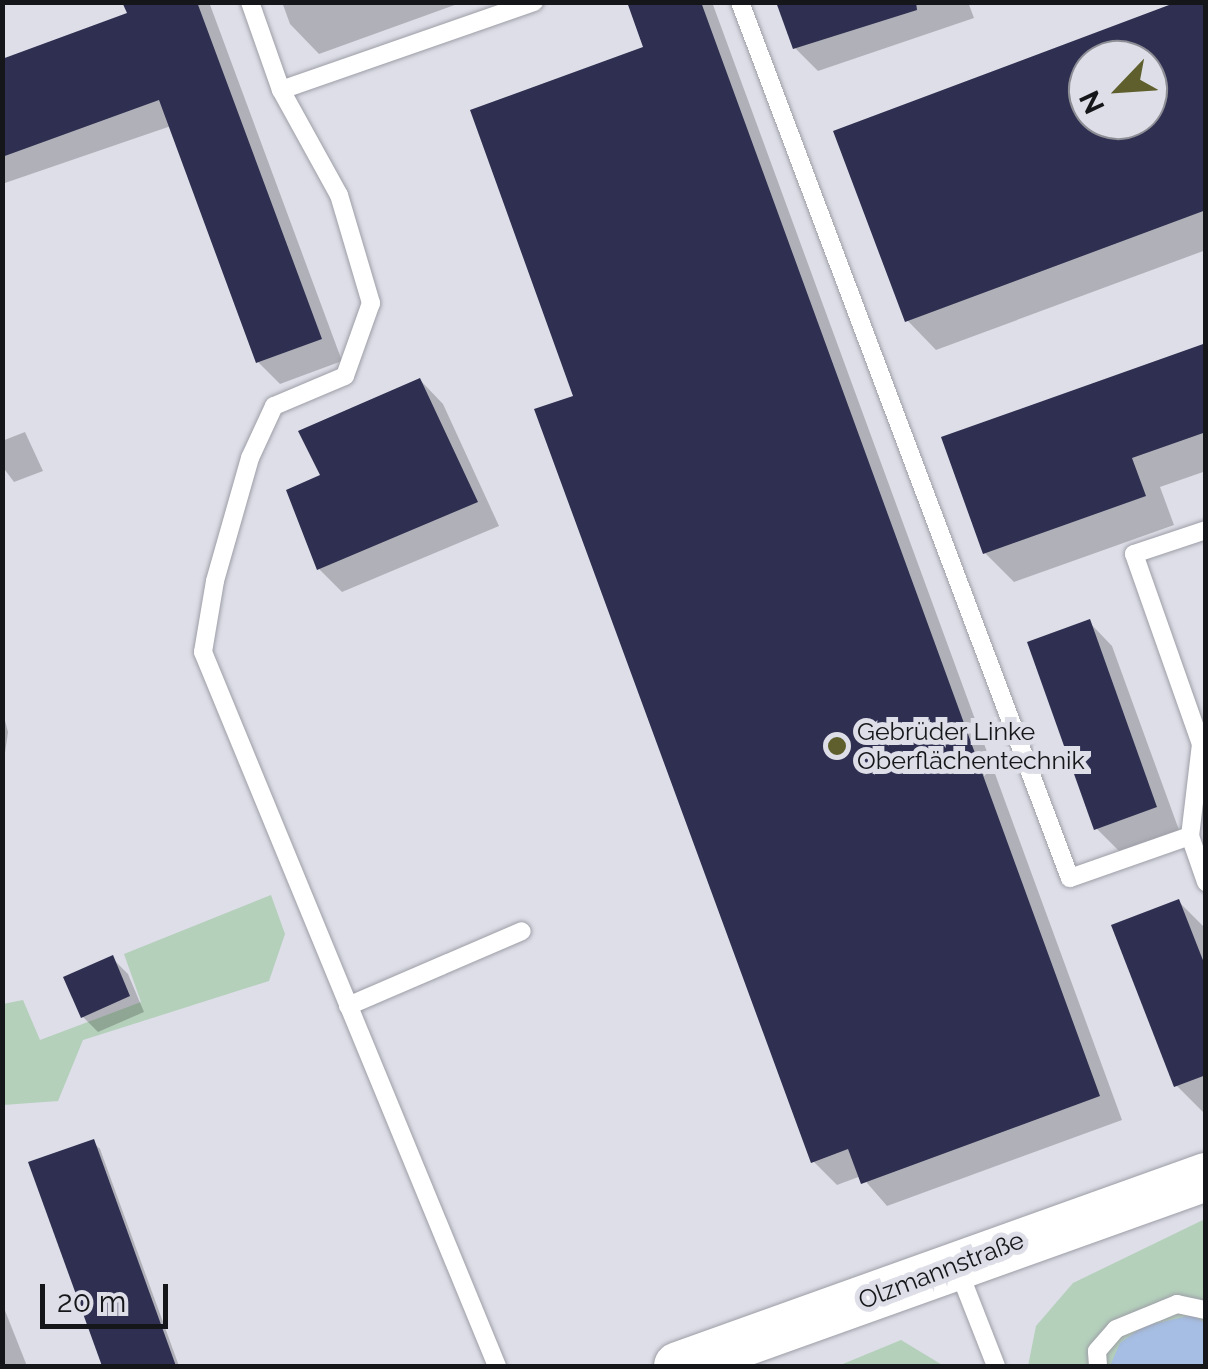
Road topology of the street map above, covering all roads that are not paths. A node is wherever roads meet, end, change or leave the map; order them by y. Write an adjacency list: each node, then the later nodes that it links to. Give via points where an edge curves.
1 (250, 2): 4 (lane)
2 (534, 2): 4 (lane)
3 (740, 2): 6 (lane, via 1070,878)
4 (281, 90): 9 (lane, via 339,196 371,303 345,376 274,406 250,458 215,581 203,652)
5 (1206, 530): 6 (lane, via 1134,554 1201,744)
6 (1190, 836): 7 (lane)
7 (1206, 882)
8 (522, 931): 9 (lane)
9 (348, 1006): 13 (lane)
10 (1206, 1177): 11 (main road, Olzmannstraße)
11 (956, 1264): 14 (main road, Olzmannstraße); 15 (lane)
12 (1206, 1310): 16 (lane, via 1177,1304 1116,1329 1097,1351)
13 (497, 1366)
14 (678, 1366)
15 (996, 1366)
16 (1098, 1366)

